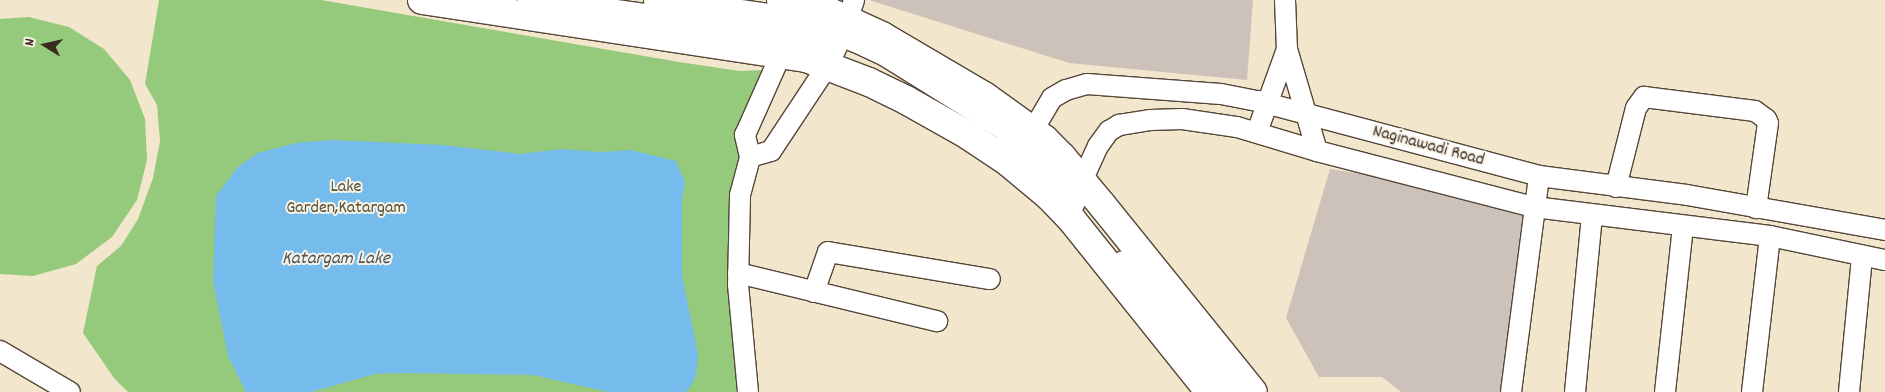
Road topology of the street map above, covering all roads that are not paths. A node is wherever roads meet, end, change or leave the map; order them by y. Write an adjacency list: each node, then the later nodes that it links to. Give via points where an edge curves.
1 (422, 0): 5 (highway)
2 (530, 0): 5 (main road)
3 (656, 0): 5 (main road)
4 (1285, 0): 7 (street)
5 (792, 19): 6 (highway); 6 (highway, via 806,58); 13 (street, via 745,135)
6 (842, 33): 11 (highway, via 906,100 968,135); 11 (highway, via 882,36 984,96); 13 (street, via 771,151)
7 (1287, 49): 8 (street); 9 (street)
8 (1266, 103): 9 (street, Naginawadi Road); 10 (street); 11 (street, Naginawadi Road, via 1221,94 1087,84 1052,98)
9 (1306, 114): 12 (street); 14 (street, Naginawadi Road)
10 (1257, 132): 12 (street, Naginawadi Road); 16 (street, Naginawadi Road, via 1182,119 1119,125 1109,131 1098,146)
11 (1021, 148): 16 (highway); 16 (highway, via 1062,157)
12 (1317, 151): 17 (street, Naginawadi Road)
13 (750, 158): 25 (street, via 740,195)
14 (1539, 176): 15 (street, Naginawadi Road); 17 (street)
15 (1616, 186): 18 (street, Naginawadi Road); 18 (street, via 1636,108 1644,97 1755,111 1768,123)
16 (1074, 199): 32 (highway); 33 (main road); 34 (highway)
17 (1534, 207): 19 (street, Naginawadi Road); 35 (street)
18 (1756, 208): 21 (street, Naginawadi Road)
19 (1592, 216): 20 (street, Naginawadi Road); 36 (street)
20 (1683, 226): 22 (street, Naginawadi Road); 37 (street)
21 (1885, 230)
22 (1770, 236): 23 (street, Naginawadi Road); 38 (street)
23 (1862, 256): 24 (street, Naginawadi Road); 39 (street)
24 (1885, 260)
25 (738, 273): 27 (street); 31 (street)
26 (990, 279): 27 (street, via 828,252)
27 (814, 292): 28 (street)
28 (937, 321)
29 (0, 351): 30 (street)
30 (70, 392)
31 (748, 392)
32 (1210, 392)
33 (1230, 392)
34 (1253, 392)
35 (1511, 392)
36 (1575, 392)
37 (1665, 392)
38 (1752, 392)
39 (1849, 392)

